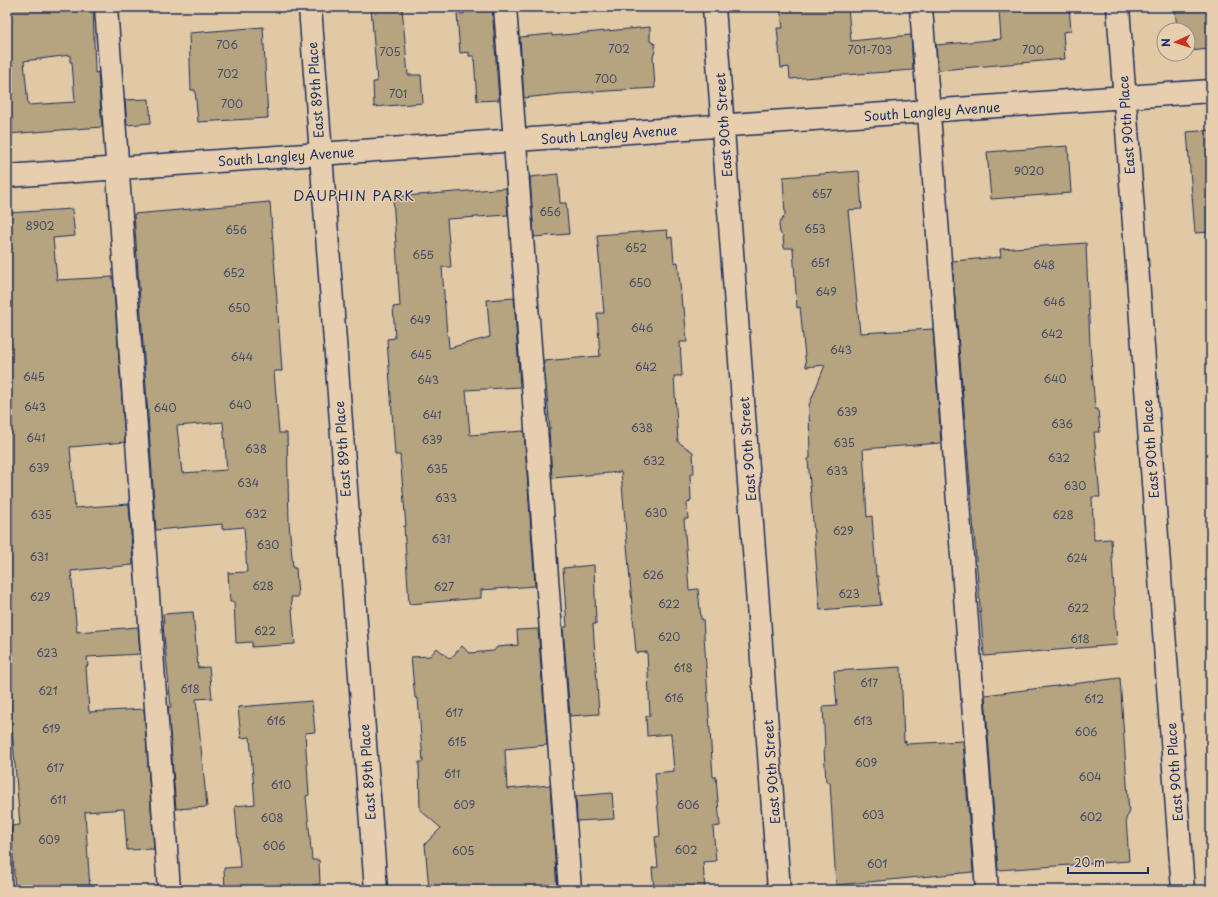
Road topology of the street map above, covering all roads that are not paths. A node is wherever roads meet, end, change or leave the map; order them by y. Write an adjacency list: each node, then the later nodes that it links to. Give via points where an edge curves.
1 (106, 7): 13 (street)
2 (310, 7): 12 (street, East 89th Place)
3 (505, 7): 11 (street)
4 (714, 7): 10 (street, East 90th Street)
5 (921, 7): 9 (street)
6 (1118, 7): 8 (street, East 90th Place)
7 (1211, 91): 8 (street, South Langley Avenue)
8 (1124, 97): 9 (street, South Langley Avenue); 20 (street, East 90th Place)
9 (929, 111): 10 (street, South Langley Avenue); 19 (street)
10 (723, 125): 11 (street, South Langley Avenue); 18 (street, East 90th Street)
11 (516, 140): 12 (street, South Langley Avenue); 17 (street)
12 (320, 154): 13 (street, South Langley Avenue); 16 (street, East 89th Place)
13 (117, 168): 14 (street, South Langley Avenue); 15 (street)
14 (7, 176)
15 (169, 890)
16 (376, 890)
17 (570, 890)
18 (779, 890)
19 (987, 890)
20 (1183, 890)

